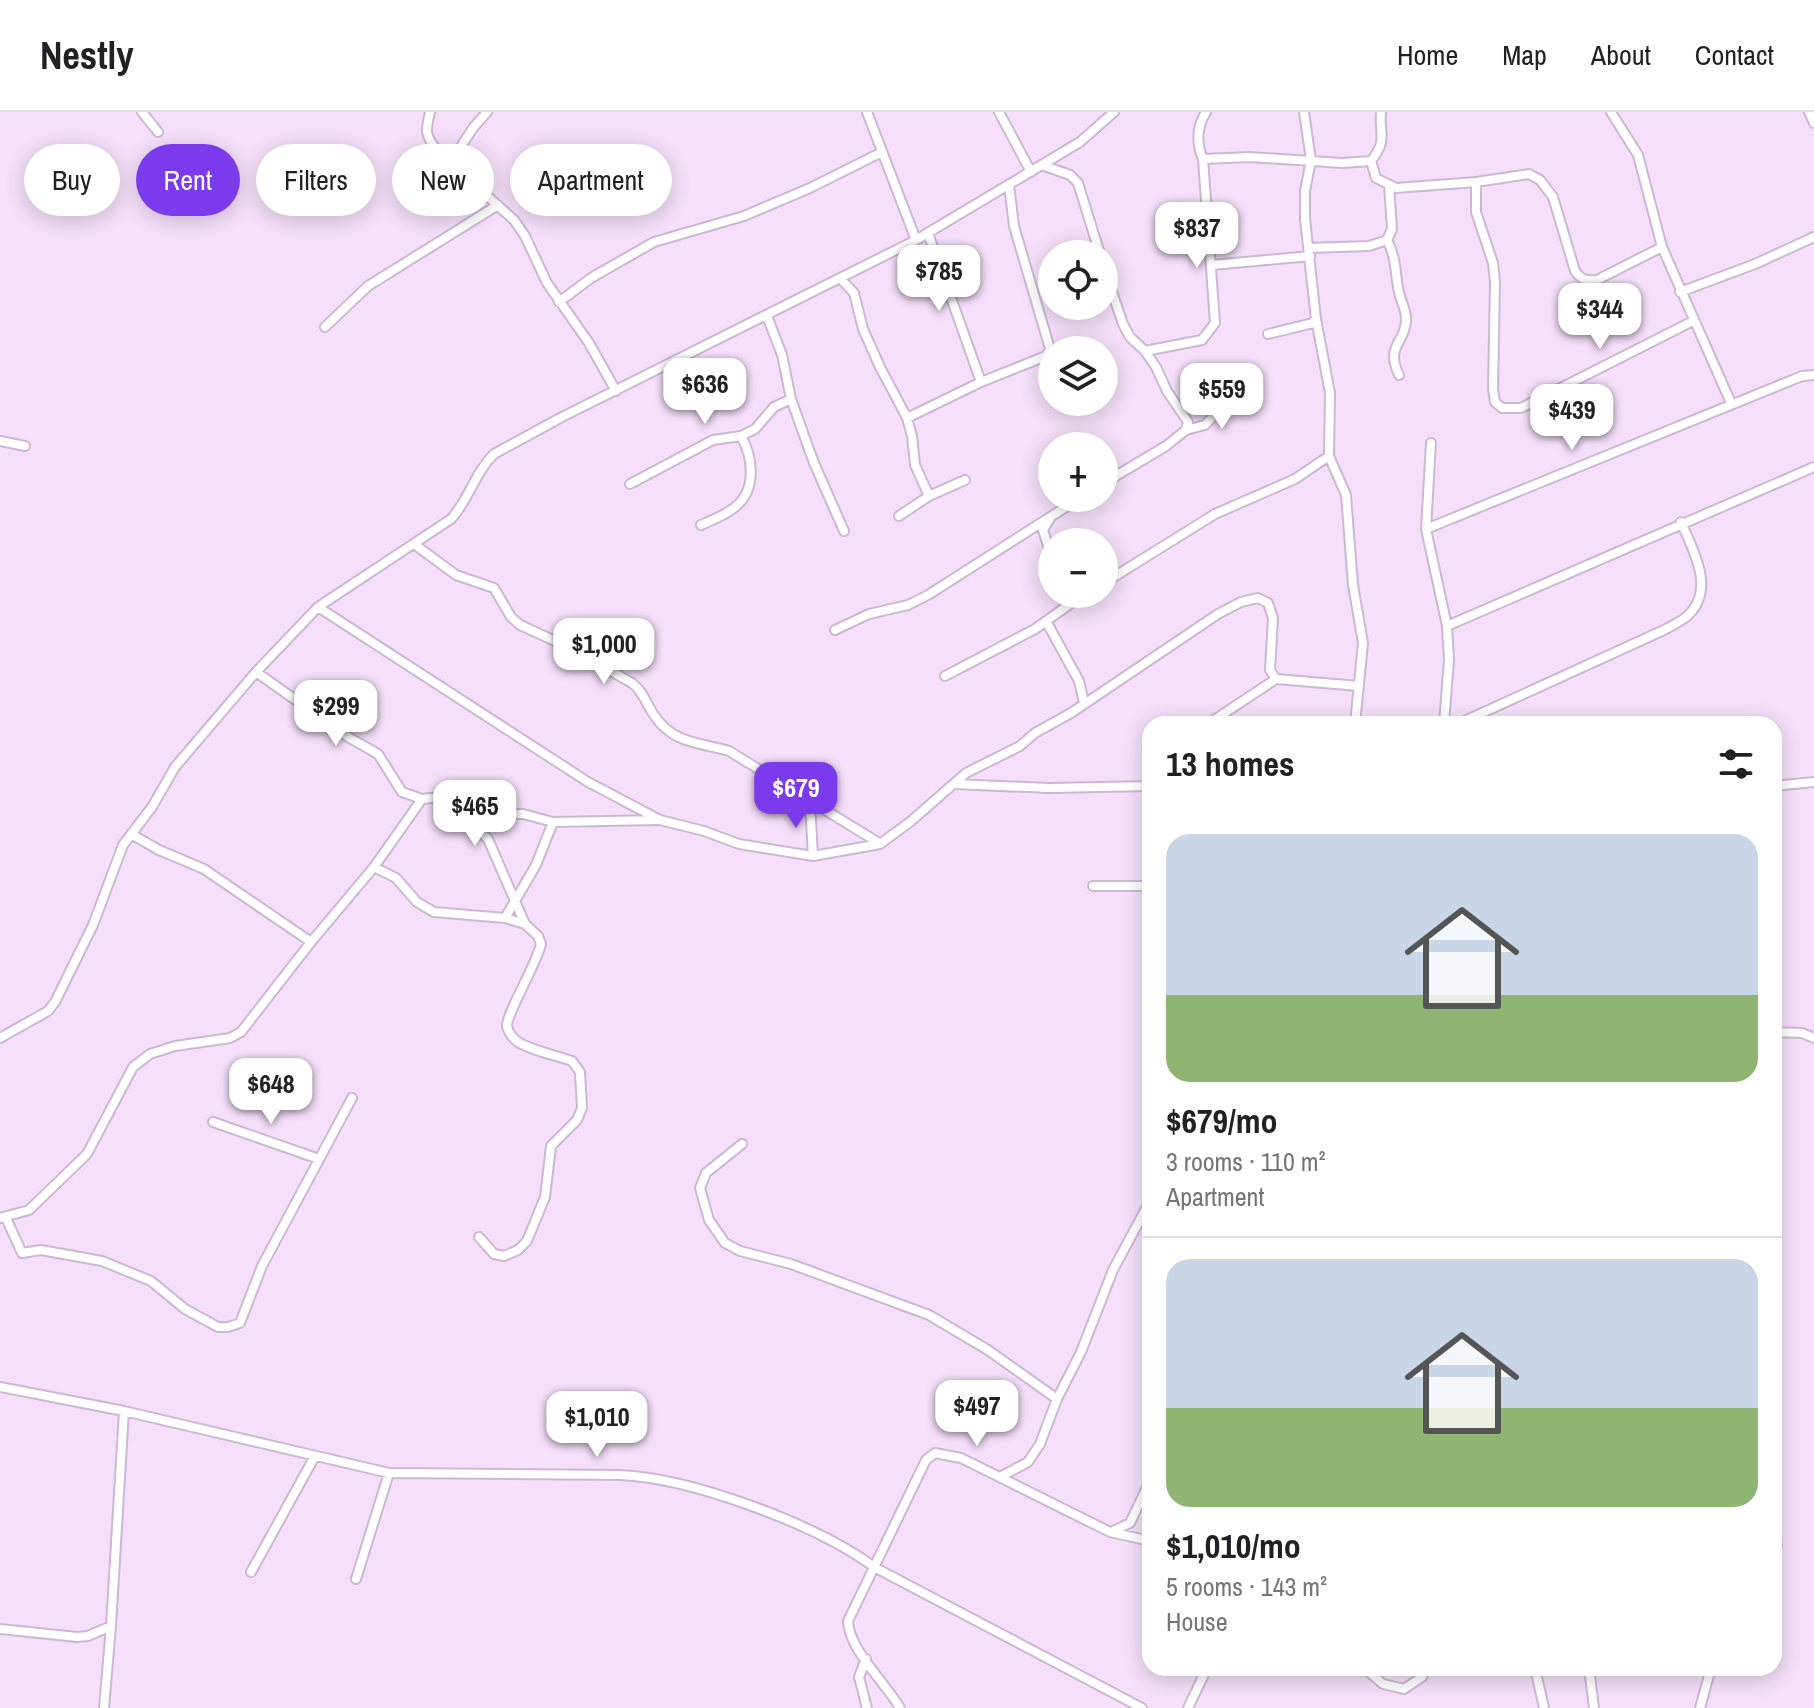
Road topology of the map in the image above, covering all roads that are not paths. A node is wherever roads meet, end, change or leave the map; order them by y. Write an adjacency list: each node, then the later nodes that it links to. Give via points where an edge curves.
1 (142, 112): 13 (street)
2 (430, 112): 14 (street, via 425,130)
3 (487, 112): 15 (street)
4 (867, 112): 16 (street)
5 (999, 112): 21 (street)
6 (1114, 112): 20 (street, via 1080,142)
7 (1206, 112): 17 (street, via 1198,128)
8 (1304, 112): 18 (street)
9 (1381, 112): 19 (street, via 1383,137)
10 (1611, 112): 32 (street, via 1638,155)
11 (1809, 112): 12 (street)
12 (1814, 123)
13 (158, 132)
14 (433, 144)
15 (463, 144)
16 (882, 152): 29 (street); 37 (street, via 744,216 654,242)
17 (1203, 159): 18 (street); 34 (street)
18 (1311, 160): 19 (street); 33 (street, via 1305,191)
19 (1371, 161): 24 (street, via 1376,178)
20 (1042, 165): 21 (street); 30 (street, via 1078,183)
21 (1031, 172): 23 (street)
22 (1476, 182): 24 (street); 32 (street, via 1529,174 1540,180 1553,197 1575,271 1583,280 1597,280); 41 (street, via 1476,212 1493,263 1493,389 1502,408 1521,408)
23 (1009, 185): 27 (street); 47 (street, via 1014,226 1050,349 1046,356)
24 (1389, 185): 31 (street, via 1392,229)
25 (494, 201): 26 (street)
26 (498, 205): 37 (street, via 525,236); 42 (street, via 368,286)
27 (928, 233): 29 (street); 47 (street)
28 (1814, 237): 36 (street)
29 (916, 240): 35 (street)
30 (1096, 240)
31 (1387, 240): 33 (street); 45 (street, via 1397,262 1407,318 1395,354)
32 (1662, 247): 36 (street)
33 (1309, 252): 34 (street); 40 (street)
34 (1212, 265): 44 (street, via 1215,323 1210,332 1202,340)
35 (841, 279): 39 (street); 52 (street, via 854,293 874,355)
36 (1680, 292): 41 (street)
37 (559, 302): 48 (street)
38 (1118, 309): 44 (street, via 1130,337)
39 (767, 316): 48 (street); 50 (street)
40 (1316, 319): 43 (street); 58 (street, via 1330,393)
41 (1693, 321): 51 (street)
42 (325, 327)
43 (1268, 334)
44 (1145, 351): 53 (street, via 1185,416)
45 (1399, 375)
46 (1814, 375): 51 (street)
47 (981, 382): 52 (street)
48 (616, 391): 72 (street, via 494,454 461,508)
49 (1234, 394): 53 (street, via 1205,425)
50 (791, 399): 54 (street); 71 (street)
51 (1731, 403): 70 (street)
52 (907, 418): 63 (street, via 915,465)
53 (1186, 430): 60 (street)
54 (741, 436): 62 (street, via 713,440); 68 (street, via 751,463 750,484 737,506)
55 (0, 441): 57 (street)
56 (1431, 443): 70 (street)
57 (25, 446)
58 (1329, 456): 73 (street, via 1295,479 1215,514); 82 (street, via 1346,495 1363,643)
59 (1814, 467): 67 (street)
60 (1118, 475)
61 (965, 480): 63 (street)
62 (630, 484)
63 (929, 496): 65 (street)
64 (1057, 512): 66 (street)
65 (899, 516)
66 (1051, 516): 69 (street); 78 (street, via 928,595)
67 (1681, 522): 77 (street); 87 (street, via 1702,580 1687,617)
68 (701, 525)
69 (1044, 528)
70 (1426, 529): 77 (street)
71 (844, 531)
72 (414, 544): 74 (street); 94 (street, via 456,575 494,588 520,625 632,683 655,716 683,740 729,751)
73 (1118, 574)
74 (318, 607): 79 (street); 95 (street, via 588,782)
75 (1064, 608): 76 (street)
76 (1046, 621): 80 (street); 83 (street, via 1079,681)
77 (1447, 626): 86 (street)
78 (835, 630)
79 (256, 672): 93 (street, via 378,754 397,787); 98 (street, via 175,767)
80 (945, 676)
81 (1276, 679): 82 (street); 83 (street, via 1270,670 1273,618 1268,603 1258,598 1218,614); 84 (street)
82 (1359, 686): 85 (street)
83 (1084, 703): 89 (street)
84 (1220, 716)
85 (1356, 716)
86 (1445, 716)
87 (1476, 716)
88 (1813, 783): 90 (street); 92 (street)
89 (953, 784): 91 (street); 99 (street)
90 (1782, 785)
91 (1142, 786)
92 (1814, 795)
93 (422, 799): 97 (street, via 441,797); 101 (street)
94 (810, 803): 99 (street); 100 (street)
95 (660, 820): 96 (street); 100 (street, via 739,844)
96 (553, 822): 97 (street, via 510,814); 104 (street, via 536,865)
97 (479, 829): 104 (street, via 494,848)
98 (131, 834): 107 (street, via 204,869); 109 (street, via 55,1002)
99 (880, 844): 100 (street)
100 (813, 856)
101 (374, 867): 105 (street, via 396,878 434,912); 107 (street)
102 (1093, 886): 103 (street)
103 (1142, 886)
104 (514, 900): 105 (street); 106 (street)
105 (505, 918): 106 (street)
106 (525, 924): 117 (street, via 541,944 507,1026 518,1042 577,1066 582,1108 551,1146 545,1197 527,1241 504,1256 494,1254)
107 (311, 942): 116 (street, via 241,1032 150,1054 133,1067 87,1154 29,1210)
108 (1782, 1032): 110 (street)
109 (0, 1038)
110 (1814, 1038)
111 (352, 1098): 114 (street)
112 (213, 1122): 114 (street)
113 (742, 1144): 119 (street, via 701,1180 709,1220 725,1243 929,1315)
114 (319, 1159): 116 (street, via 234,1326 218,1327 151,1281 102,1261 41,1250 22,1253)
115 (1142, 1216): 119 (street)
116 (3, 1218)
117 (479, 1237)
118 (0, 1387): 120 (street)
119 (1057, 1399): 123 (street, via 1028,1462)
120 (124, 1411): 121 (street); 130 (street)
121 (315, 1456): 122 (street); 128 (street)
122 (389, 1473): 127 (street, via 646,1476 784,1520); 129 (street)
123 (1000, 1477): 125 (street); 127 (street, via 961,1458 935,1453 926,1460)
124 (1142, 1498): 125 (street, via 1130,1523)
125 (1110, 1532): 126 (street)
126 (1142, 1539)
127 (874, 1567): 132 (street, via 848,1621 849,1634); 142 (street)
128 (251, 1572)
129 (356, 1579)
130 (111, 1626): 131 (street, via 77,1637); 139 (street)
131 (0, 1629)
132 (866, 1659): 140 (street, via 859,1677); 141 (street)
133 (1203, 1676): 143 (street)
134 (1374, 1676): 135 (street, via 1404,1689)
135 (1422, 1676)
136 (1537, 1676): 144 (street)
137 (1590, 1676): 145 (street)
138 (1709, 1676): 146 (street)
139 (104, 1708)
140 (867, 1708)
141 (900, 1708)
142 (1142, 1708)
143 (1188, 1708)
144 (1544, 1708)
145 (1594, 1708)
146 (1700, 1708)

